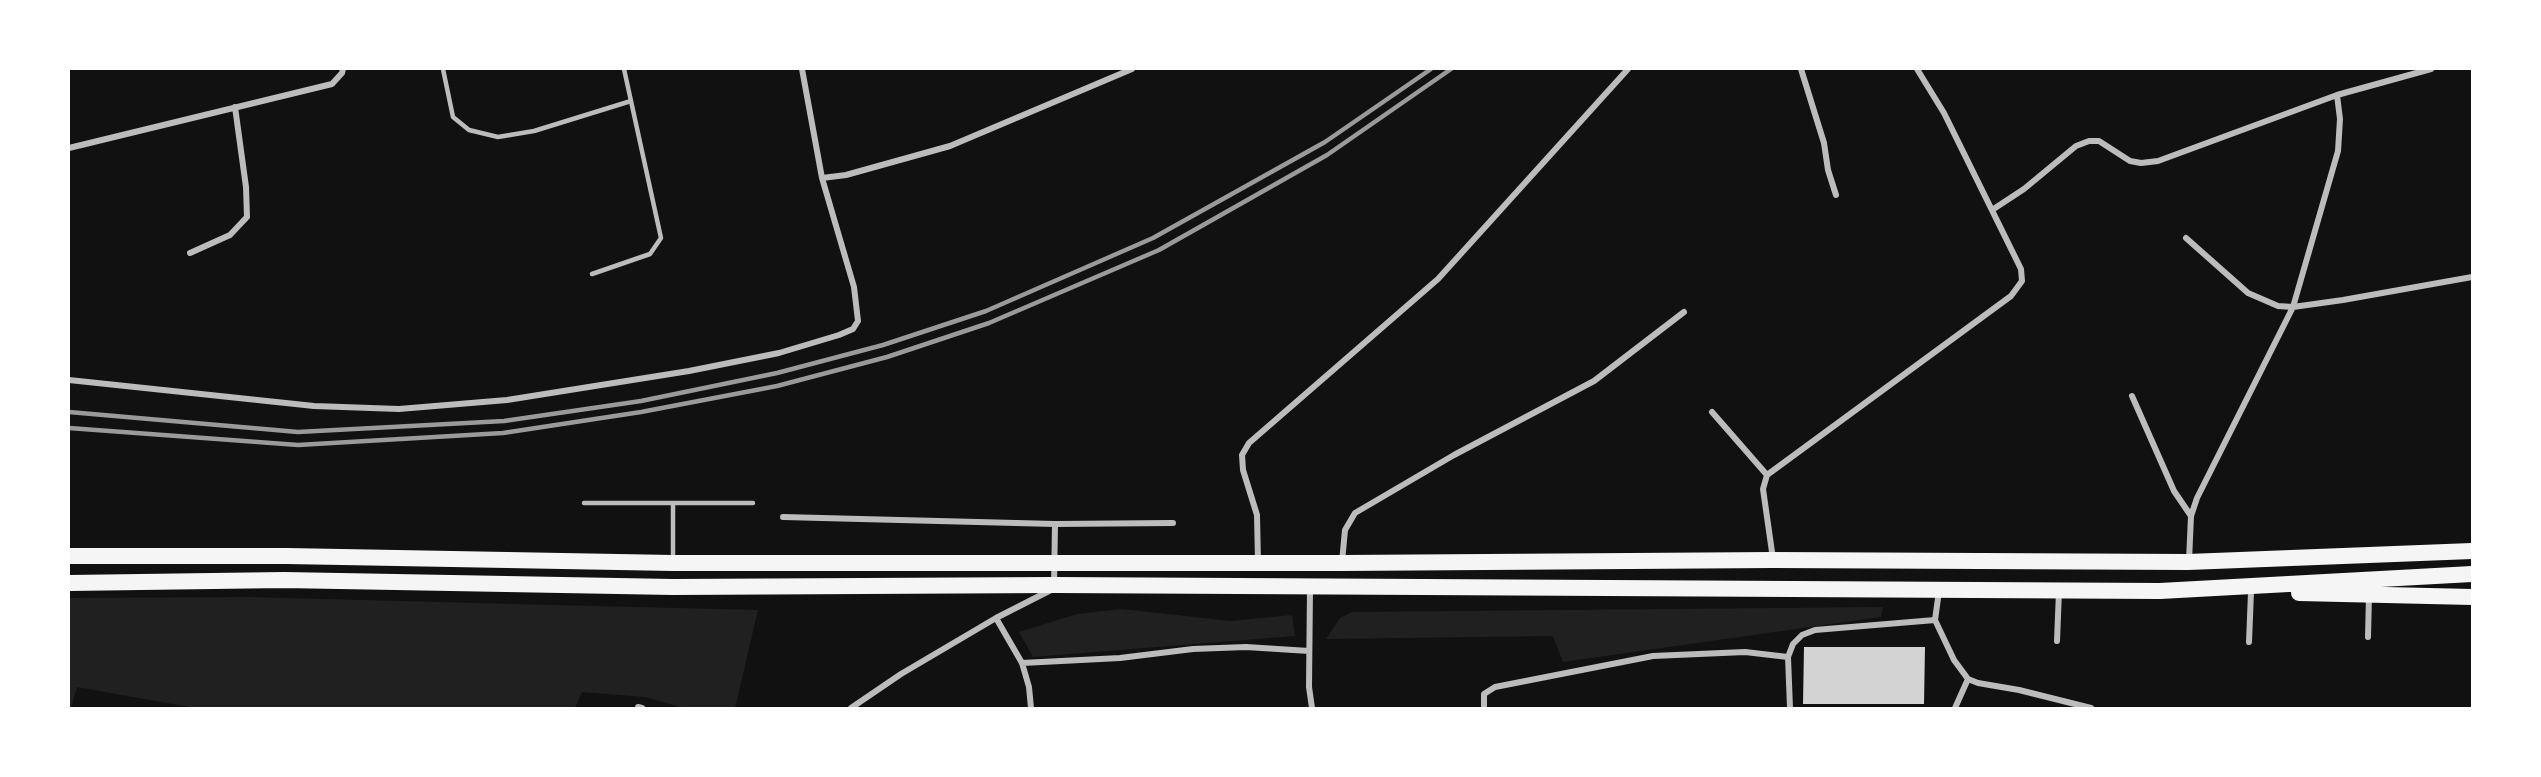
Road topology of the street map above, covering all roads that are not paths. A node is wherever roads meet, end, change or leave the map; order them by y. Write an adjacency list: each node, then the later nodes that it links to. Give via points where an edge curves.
1 (343, 69): 13 (street, via 332,84)
2 (443, 69): 12 (lane, via 453,117 469,130 498,138)
3 (624, 69): 12 (lane)
4 (802, 69): 15 (street)
5 (1132, 69): 10 (street)
6 (1628, 69): 40 (street, via 1438,279 1249,443 1242,454 1257,515)
7 (1801, 69): 16 (street)
8 (1917, 69): 17 (street, via 1944,113)
9 (2431, 69): 11 (street)
10 (1122, 71): 15 (street, via 950,146)
11 (2337, 95): 17 (street, via 2158,161 2141,164 2099,141 2089,141 2076,146); 22 (street, via 2338,151)
12 (631, 101): 20 (lane, via 662,238 650,254)
13 (235, 107): 14 (street); 19 (street, via 247,217 230,235)
14 (69, 148)
15 (822, 178): 24 (street, via 854,287 858,321 853,329 839,335 779,353 507,400 399,409 314,406)
16 (1836, 195)
17 (1992, 210): 27 (street, via 2021,269 2022,281 2011,296)
18 (2186, 238): 22 (street, via 2248,293 2278,306)
19 (190, 253)
20 (591, 274)
21 (2472, 277): 22 (street)
22 (2293, 307): 31 (street)
23 (1683, 312): 42 (street, via 1594,381 1355,513 1345,530)
24 (69, 380)
25 (2132, 396): 31 (street, via 2174,491)
26 (1712, 412): 27 (street)
27 (1767, 475): 37 (street, via 1763,489)
28 (584, 503): 29 (lane)
29 (673, 503): 30 (lane); 38 (lane)
30 (753, 503)
31 (2190, 516): 41 (street)
32 (783, 517): 34 (street)
33 (1173, 523): 34 (street)
34 (1055, 524): 39 (street)
35 (2472, 551): 41 (highway)
36 (69, 556): 38 (highway)
37 (1773, 560): 41 (highway); 42 (highway)
38 (673, 562): 39 (highway)
39 (1054, 562): 40 (highway); 45 (street)
40 (1258, 562): 42 (highway)
41 (2188, 562)
42 (1342, 563)
43 (2472, 574): 49 (highway)
44 (69, 583): 45 (highway, via 284,580 673,586)
45 (1054, 585): 46 (highway); 53 (street, via 1044,595)
46 (1310, 587): 47 (highway); 58 (street)
47 (1939, 590): 48 (highway); 54 (street)
48 (2059, 590): 49 (highway); 56 (street)
49 (2160, 591): 50 (highway)
50 (2251, 592): 51 (highway); 57 (street)
51 (2369, 595): 52 (highway); 55 (street)
52 (2472, 597)
53 (996, 618): 60 (street); 62 (street)
54 (1935, 620): 59 (street, via 1815,630 1802,635); 61 (street)
55 (2368, 637)
56 (2057, 641)
57 (2249, 642)
58 (1309, 651): 60 (street, via 1246,647); 64 (street)
59 (1788, 657): 65 (street, via 1745,652 1653,656 1495,687 1484,694); 66 (street)
60 (1022, 663): 63 (street)
61 (1968, 679): 67 (street); 68 (street)
62 (851, 708)
63 (1031, 708)
64 (1312, 708)
65 (1484, 708)
66 (1790, 708)
67 (1955, 708)
68 (2091, 708)

